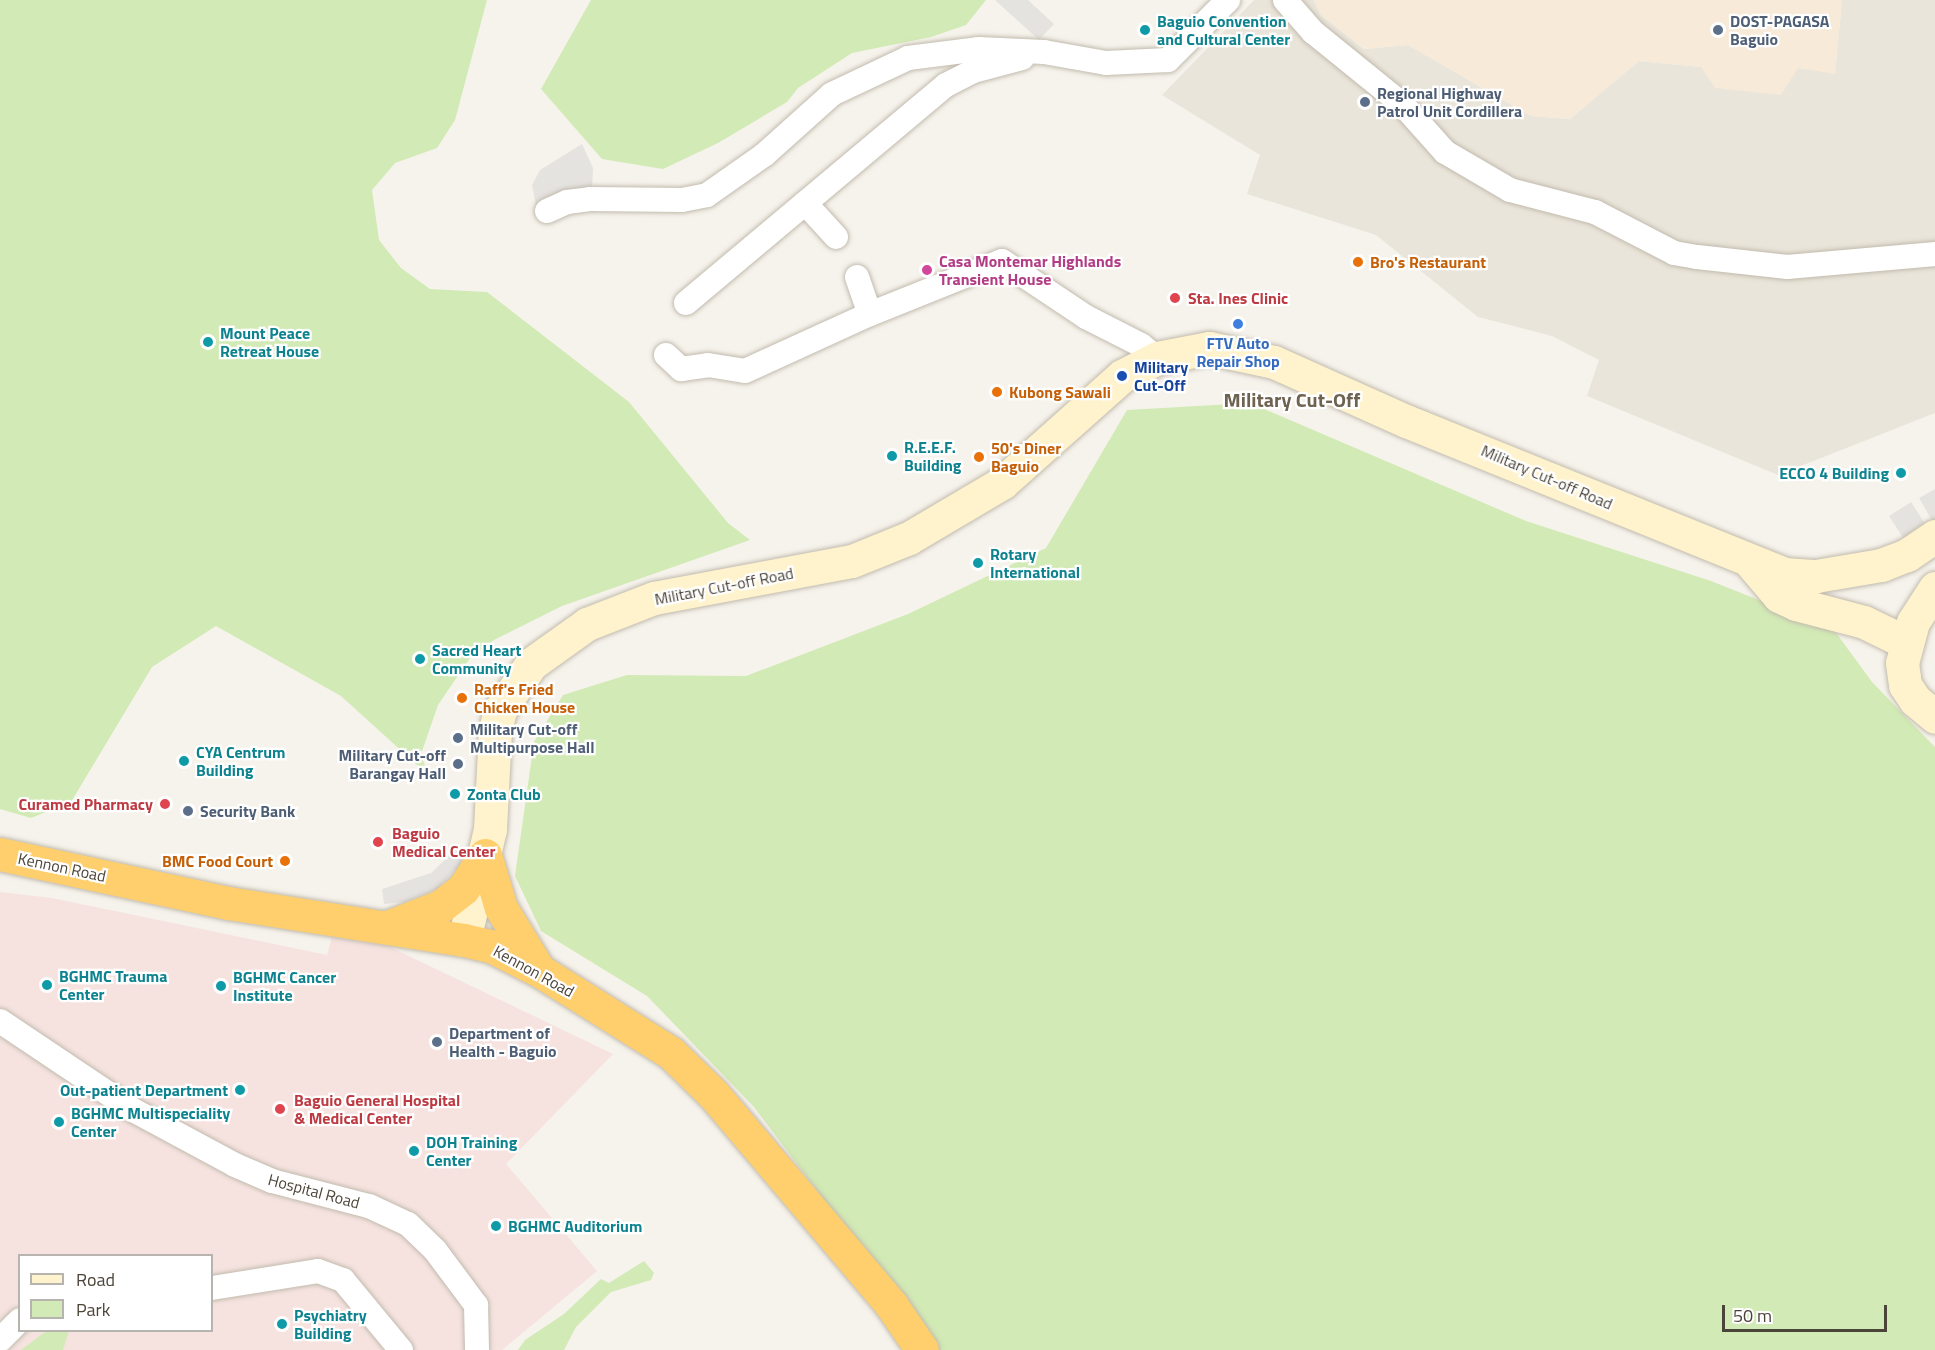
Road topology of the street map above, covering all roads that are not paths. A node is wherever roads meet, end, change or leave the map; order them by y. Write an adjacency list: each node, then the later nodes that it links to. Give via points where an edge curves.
1 (1228, 0): 3 (street, via 1168,60 1158,63 1106,63)
2 (1285, 0): 7 (street, via 1313,32 1403,105 1445,152 1510,190 1595,212 1674,252 1697,257 1787,267)
3 (1044, 52): 4 (street, via 973,71 946,85); 5 (street, via 979,49 908,58 832,94 764,155 707,195 682,201 590,199 567,202)
4 (805, 203): 6 (street); 9 (street)
5 (547, 211)
6 (836, 237)
7 (1935, 254)
8 (857, 277): 10 (street)
9 (686, 303)
10 (870, 314): 11 (street, via 745,371 708,365 681,369); 12 (street, via 1002,261)
11 (666, 355)
12 (1157, 358): 14 (main road, Military Cut-off Road, via 1209,348 1274,362 1406,421); 19 (main road, Military Cut-off Road, via 1122,376 1002,483 909,538 852,561 654,598 587,624 551,649 520,677 500,710)
13 (1935, 536): 14 (main road, Military Cut-off Road, via 1907,555 1852,572 1784,574)
14 (1751, 563): 16 (main road, via 1779,596 1864,622)
15 (1935, 588): 16 (main road)
16 (1905, 642): 17 (main road, via 1905,685)
17 (1935, 717)
18 (0, 854): 20 (highway, Kennon Road, via 228,903)
19 (485, 855): 20 (highway, via 463,889 441,906); 21 (main road, Military Cut-off Road); 22 (highway, via 501,908 516,939)
20 (390, 926): 21 (highway, Kennon Road)
21 (464, 940): 22 (highway, Kennon Road, via 491,946)
22 (540, 971): 29 (highway, Kennon Road, via 670,1053 714,1095 892,1306)
23 (0, 1021): 28 (street, Hospital Road, via 133,1110 235,1165 272,1181 369,1206 408,1224 435,1250 476,1305)
24 (213, 1288): 27 (street, via 318,1271 343,1280)
25 (18, 1322): 26 (street)
26 (0, 1340)
27 (401, 1350)
28 (477, 1350)
29 (922, 1350)

